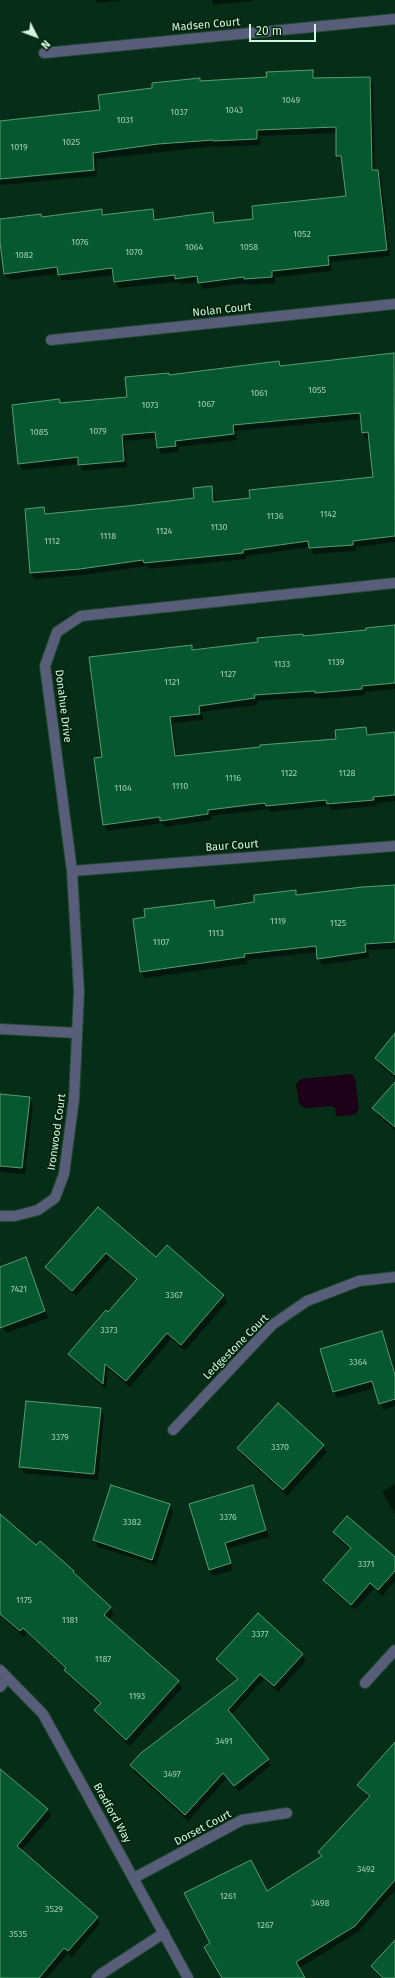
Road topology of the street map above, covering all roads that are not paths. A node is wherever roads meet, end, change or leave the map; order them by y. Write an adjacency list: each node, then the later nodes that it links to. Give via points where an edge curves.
1 (395, 19): 2 (street, Madsen Court)
2 (44, 53)
3 (395, 304): 4 (street, Nolan Court)
4 (52, 340)
5 (395, 583): 7 (street, Donahue Drive, via 81,616 57,632 45,666)
6 (395, 846): 7 (street, Baur Court)
7 (72, 871): 9 (street, Donahue Drive, via 79,992)
8 (3, 1028): 9 (street)
9 (77, 1033): 10 (street, Ironwood Court, via 74,1099 64,1174 55,1198 38,1210 15,1216)
10 (0, 1216)
11 (395, 1277): 12 (street, Ledgestone Court, via 359,1282 307,1301 272,1326)
12 (173, 1430)
13 (395, 1650): 15 (street)
14 (4, 1674): 16 (street); 18 (street, Bradford Way, via 43,1714)
15 (365, 1683)
16 (0, 1687)
17 (287, 1814): 18 (street, Dorset Court, via 242,1820)
18 (134, 1878): 19 (street, Bradford Way)
19 (164, 1933): 20 (street); 21 (street, Bradford Way)
20 (97, 1978)
21 (188, 1978)

